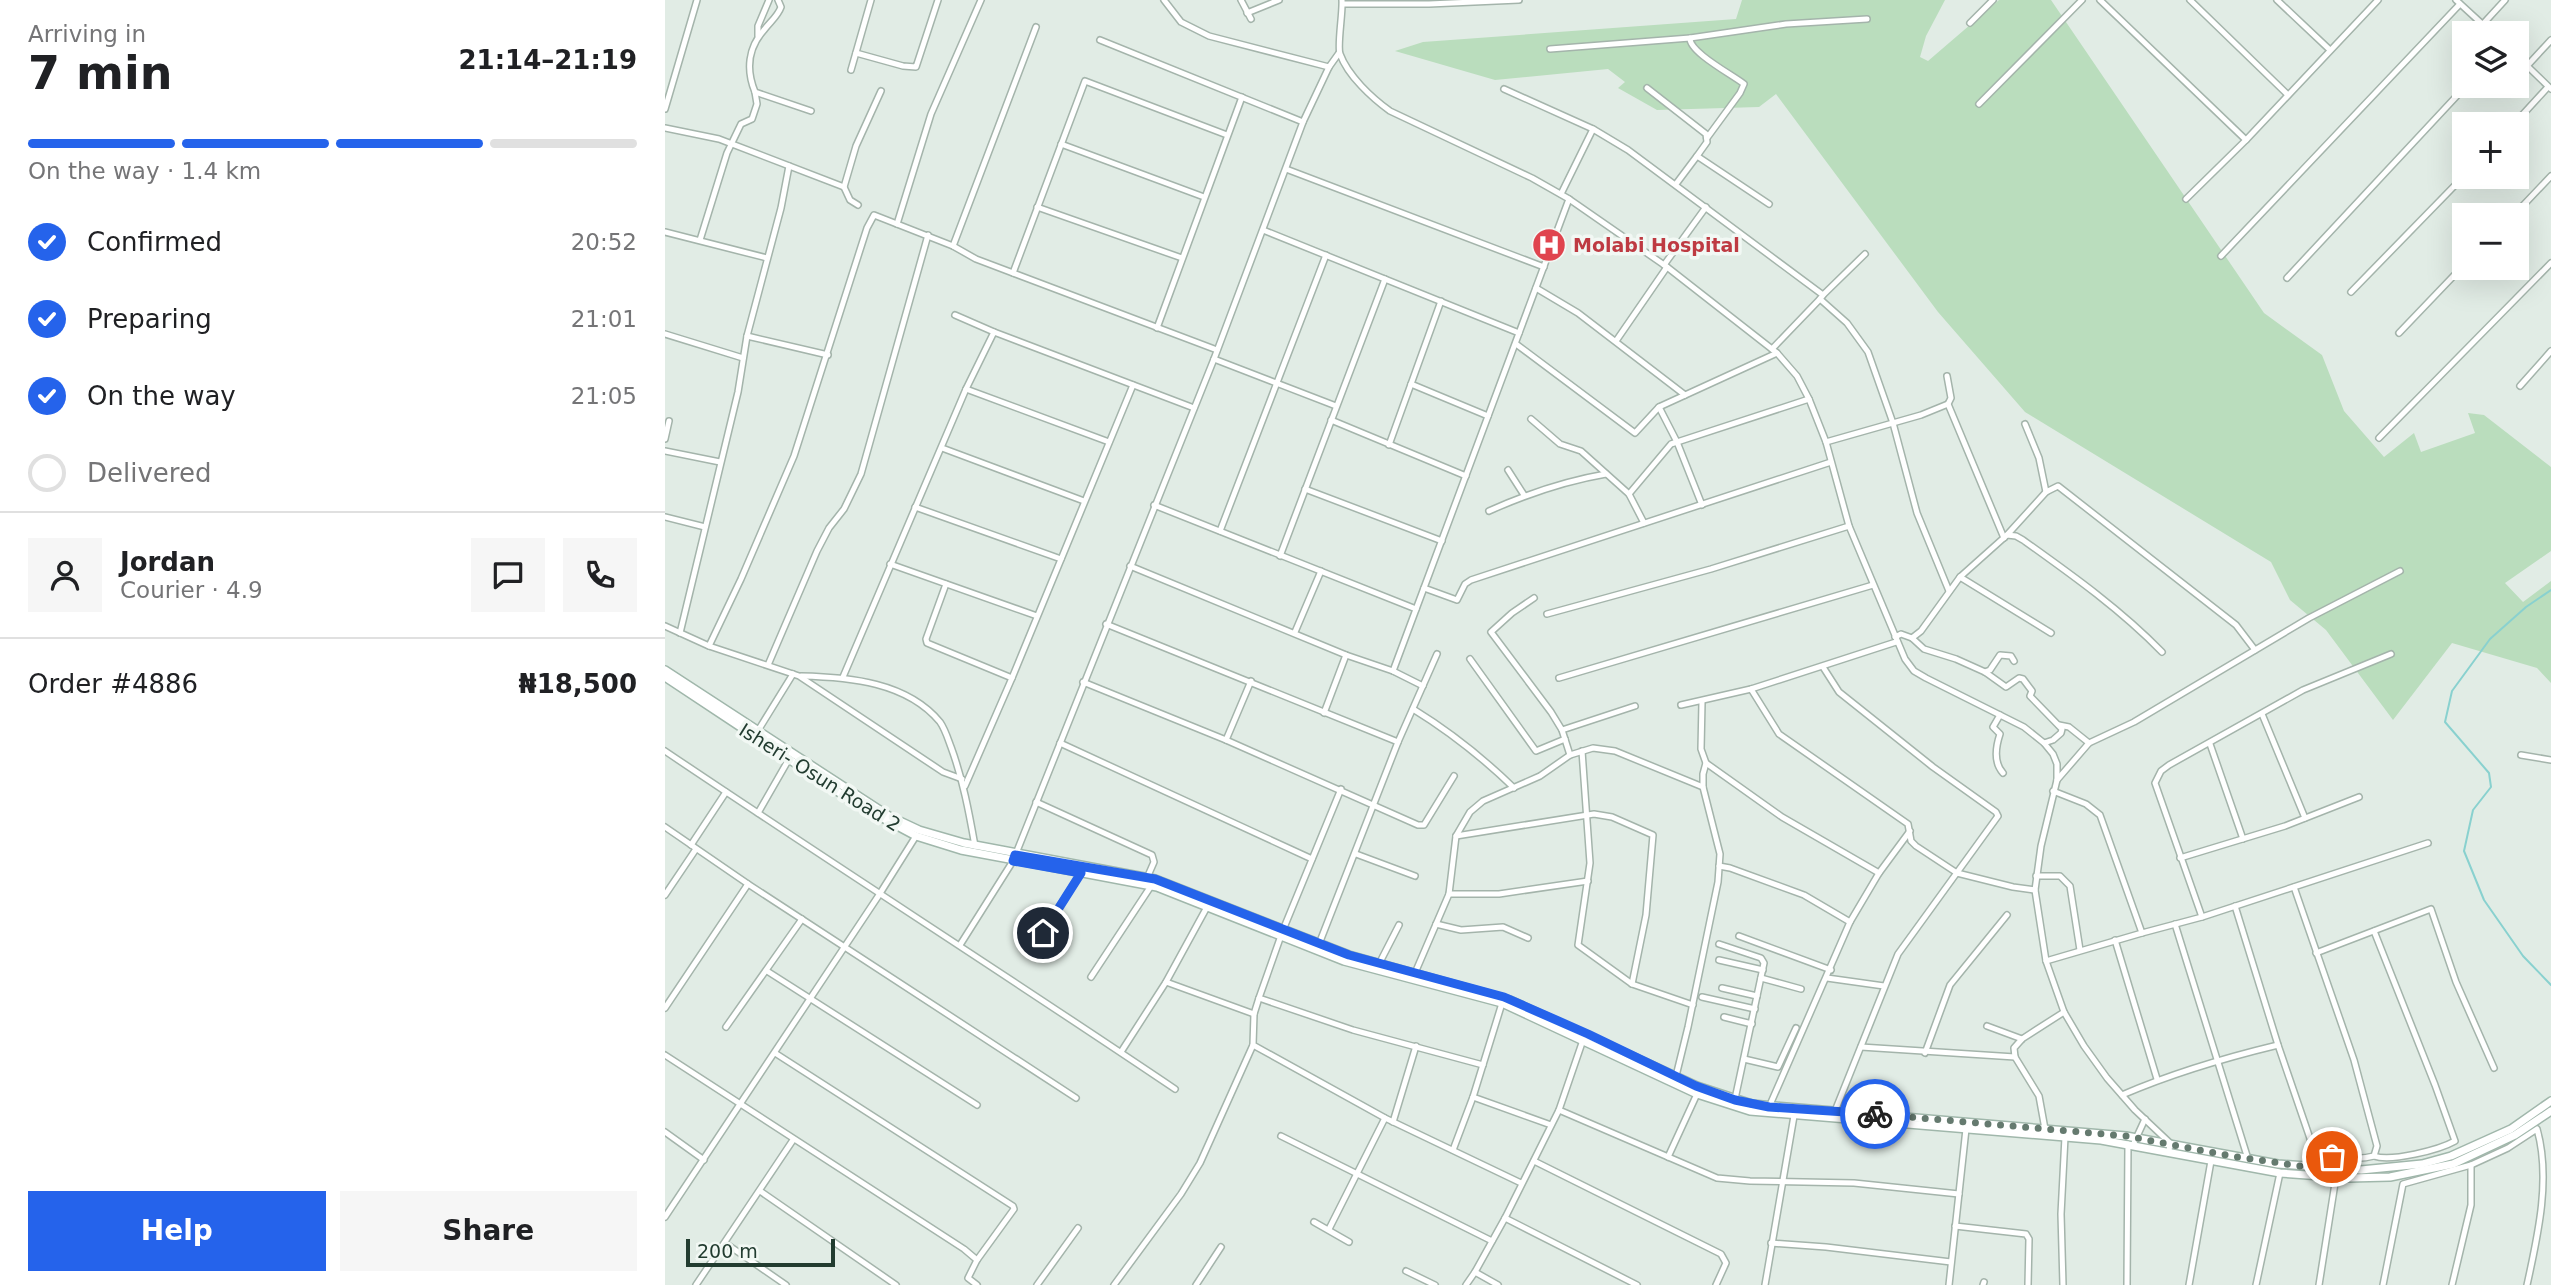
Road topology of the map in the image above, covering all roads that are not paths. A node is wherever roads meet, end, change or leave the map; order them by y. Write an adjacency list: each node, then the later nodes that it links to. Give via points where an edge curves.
1 (697, 0): 48 (street)
2 (769, 0): 27 (street)
3 (778, 0): 27 (street, via 779,12)
4 (871, 0): 34 (street)
5 (938, 0): 34 (street, via 916,67)
6 (981, 0): 76 (street, via 930,114)
7 (1164, 0): 36 (street, via 1181,22 1209,36)
8 (1241, 0): 9 (street, via 1249,16)
9 (1279, 0)
10 (1518, 0): 19 (street)
11 (1993, 0): 25 (street)
12 (2082, 0): 47 (street)
13 (2100, 0): 57 (street)
14 (2190, 0): 44 (street)
15 (2277, 0): 32 (street)
16 (2364, 0): 21 (street)
17 (2378, 0): 21 (street)
18 (2505, 0): 24 (street)
19 (1342, 2): 33 (street)
20 (2458, 2): 23 (street); 84 (street)
21 (2371, 7): 32 (street)
22 (1867, 19): 28 (street, via 1786,24)
23 (2480, 21)
24 (2486, 21)
25 (1970, 23)
26 (1036, 27): 81 (street)
27 (758, 36): 43 (street, via 748,64)
28 (1690, 38): 31 (street); 56 (street, via 1700,54 1744,84)
29 (1100, 40): 45 (street)
30 (2551, 40): 35 (street)
31 (1550, 49)
32 (2330, 50): 44 (street)
33 (1339, 53): 36 (street); 67 (street, via 1362,88 1390,111)
34 (856, 54): 38 (street)
35 (2529, 64)
36 (1329, 67): 51 (street)
37 (2529, 68): 40 (street)
38 (851, 70)
39 (1647, 88): 56 (street)
40 (2550, 88): 50 (street)
41 (1504, 89): 53 (street)
42 (881, 91): 65 (street, via 856,146)
43 (755, 92): 49 (street); 59 (street, via 752,119 741,124)
44 (2288, 95): 57 (street)
45 (1242, 97): 51 (street); 54 (street)
46 (2455, 98): 91 (street)
47 (1979, 104)
48 (665, 109)
49 (811, 111)
50 (2526, 112)
51 (1303, 122): 62 (street)
52 (666, 129): 55 (street); 59 (street)
53 (1593, 129): 64 (street); 67 (street)
54 (1227, 135): 58 (street, via 1085,81); 68 (street)
55 (665, 137)
56 (1707, 138): 60 (street)
57 (2246, 140): 70 (street)
58 (1061, 144): 68 (street); 74 (street)
59 (732, 145): 61 (street); 80 (street)
60 (1697, 156): 64 (street); 72 (street)
61 (789, 166): 65 (street); 85 (street)
62 (1286, 169): 77 (street); 89 (street)
63 (2551, 176): 71 (street)
64 (1676, 184): 75 (street)
65 (844, 187): 73 (street)
66 (2452, 188): 95 (street)
67 (1561, 194): 69 (street)
68 (1204, 197): 86 (street)
69 (1569, 199): 88 (street); 89 (street)
70 (2186, 199)
71 (2525, 203)
72 (1769, 204)
73 (858, 205)
74 (1037, 207): 86 (street); 90 (street)
75 (1706, 207): 88 (street); 96 (street)
76 (897, 224): 79 (street); 110 (street, via 874,215 870,221)
77 (1263, 230): 83 (street); 107 (street)
78 (665, 232): 80 (street)
79 (928, 235): 81 (street); 190 (street, via 861,474 817,551)
80 (700, 240): 85 (street)
81 (953, 246): 90 (street)
82 (1865, 254): 96 (street)
83 (1326, 255): 93 (street); 114 (street)
84 (2221, 256)
85 (767, 258): 104 (street)
86 (1182, 258): 99 (street)
87 (2551, 263): 131 (street)
88 (1665, 266): 105 (street); 108 (street)
89 (1544, 267): 94 (street)
90 (1013, 274): 99 (street)
91 (2287, 278)
92 (2452, 278): 102 (street)
93 (1385, 279): 97 (street); 122 (street)
94 (1536, 288): 101 (street); 105 (street)
95 (2351, 292)
96 (1821, 297): 108 (street); 129 (street, via 1868,352)
97 (1441, 301): 101 (street); 115 (street)
98 (955, 315): 100 (street)
99 (1157, 328): 107 (street)
100 (994, 332): 116 (street); 118 (street)
101 (1519, 332): 106 (street)
102 (2399, 333)
103 (665, 334): 111 (street)
104 (747, 336): 110 (street); 111 (street)
105 (1616, 341): 119 (street)
106 (1516, 344): 123 (street, via 1632,432); 125 (street)
107 (1217, 350): 112 (street)
108 (1775, 351): 119 (street); 120 (street, via 1797,376)
109 (2551, 351): 117 (street)
110 (828, 355): 182 (street, via 794,456)
111 (743, 358): 139 (street)
112 (1214, 359): 114 (street); 124 (street)
113 (1947, 376): 121 (street)
114 (1277, 383): 122 (street); 157 (street)
115 (1411, 384): 125 (street); 136 (street)
116 (1133, 385): 124 (street); 133 (street)
117 (2520, 386)
118 (966, 389): 133 (street); 137 (street)
119 (1685, 395): 123 (street)
120 (1809, 399): 134 (street); 135 (street)
121 (1948, 404): 129 (street); 158 (street)
122 (1336, 407): 127 (street)
123 (1659, 407): 134 (street)
124 (1194, 408): 149 (street)
125 (1488, 416): 143 (street)
126 (1531, 419): 142 (street, via 1560,444 1581,451)
127 (1331, 420): 136 (street); 144 (street)
128 (669, 421): 132 (street)
129 (1893, 423): 135 (street); 170 (street, via 1917,513)
130 (2025, 424): 145 (street)
131 (2379, 438)
132 (665, 439)
133 (1109, 442): 148 (street)
134 (1677, 442): 146 (street); 150 (street)
135 (1826, 442): 140 (street)
136 (1389, 445): 143 (street)
137 (941, 448): 148 (street); 151 (street)
138 (665, 451): 139 (street)
139 (720, 462): 156 (street)
140 (1831, 462): 150 (street); 155 (street)
141 (1508, 470): 147 (street)
142 (1606, 474): 146 (street); 147 (street)
143 (1466, 476): 159 (street)
144 (1305, 489): 159 (street); 160 (street)
145 (2046, 492): 158 (street); 183 (street, via 2058,486 2237,625)
146 (1629, 494): 154 (street)
147 (1524, 495): 152 (street)
148 (1084, 501): 161 (street)
149 (1154, 505): 157 (street); 163 (street)
150 (1702, 505): 154 (street)
151 (915, 507): 161 (street); 162 (street)
152 (1489, 511)
153 (665, 517): 156 (street)
154 (1644, 523): 169 (street, via 1471,580 1457,600)
155 (1849, 526): 168 (street); 173 (street)
156 (705, 527): 178 (street)
157 (1220, 531): 160 (street)
158 (2005, 537): 166 (street); 184 (street, via 2023,540 2087,585)
159 (1442, 541): 169 (street)
160 (1280, 556): 164 (street)
161 (1061, 559): 174 (street)
162 (890, 564): 167 (street); 197 (street)
163 (1130, 566): 175 (street); 177 (street)
164 (1321, 571): 172 (street); 177 (street)
165 (2400, 571): 183 (street)
166 (1960, 577): 170 (street); 179 (street)
167 (946, 584): 174 (street); 198 (street, via 927,643)
168 (1873, 585): 181 (street); 199 (street)
169 (1424, 588): 172 (street)
170 (1949, 591): 180 (street)
171 (1534, 598): 213 (street, via 1492,632)
172 (1416, 609): 193 (street)
173 (1547, 614)
174 (1037, 616): 198 (street)
175 (1106, 624): 200 (street); 201 (street)
176 (665, 626): 178 (street)
177 (1295, 632): 187 (street)
178 (680, 633): 182 (street)
179 (2051, 633)
180 (1912, 638): 181 (street, via 1901,634); 194 (street, via 1924,649)
181 (1895, 639): 191 (street); 210 (street, via 1914,671)
182 (709, 646): 190 (street)
183 (2255, 650): 219 (street, via 2134,722)
184 (2162, 652)
185 (1437, 654): 202 (street)
186 (2391, 654): 209 (street, via 2325,680)
187 (1346, 655): 193 (street); 208 (street)
188 (1470, 659): 214 (street, via 1536,751)
189 (2014, 661): 194 (street, via 2000,655)
190 (768, 665): 195 (street)
191 (1823, 667): 203 (street); 259 (street, via 1839,692 1996,812 1995,821)
192 (665, 670): 212 (main road)
193 (1393, 671): 202 (street)
194 (1985, 672): 211 (street, via 2006,687 2023,679 2032,691 2030,696)
195 (796, 675): 197 (street); 212 (street); 230 (street, via 943,772)
196 (665, 677): 225 (main road, Isheri- Osun Road 2)
197 (843, 677): 230 (street, via 891,689 927,710 942,724)
198 (1012, 678): 232 (street)
199 (1559, 678)
200 (1251, 681): 208 (street); 215 (street)
201 (1083, 682): 215 (street); 217 (street)
202 (1423, 686): 207 (street)
203 (1751, 689): 204 (street); 245 (street, via 1779,734 1908,824)
204 (1702, 702): 205 (street); 227 (street, via 1701,749)
205 (1681, 705)
206 (1635, 706): 213 (street)
207 (1412, 709): 216 (street); 234 (street, via 1451,733)
208 (1324, 713): 216 (street)
209 (2262, 714): 220 (street); 243 (street)
210 (2000, 715): 218 (street); 228 (street, via 1993,727 2000,734 1996,755)
211 (2059, 725): 218 (street, via 2061,733); 219 (street)
212 (759, 729): 250 (main road, via 889,816)
213 (1562, 730): 214 (street)
214 (1565, 739): 223 (street)
215 (1226, 740): 235 (street)
216 (1398, 742): 240 (street)
217 (1060, 743): 239 (street); 255 (street)
218 (2044, 743): 231 (street, via 2057,764)
219 (2089, 743): 231 (street)
220 (2210, 744): 248 (street); 254 (street, via 2156,777)
221 (665, 751): 237 (street)
222 (1582, 751): 223 (street); 233 (street, via 1615,751); 242 (street)
223 (1570, 755): 234 (street)
224 (2521, 755): 226 (street)
225 (789, 759): 241 (street); 246 (main road, Isheri- Osun Road 2, via 858,805)
226 (2551, 760)
227 (1706, 763): 233 (street); 258 (street, via 1782,817)
228 (2003, 772)
229 (1454, 776): 240 (street, via 1424,825)
230 (962, 779): 232 (street)
231 (2057, 780): 236 (street)
232 (965, 786): 250 (street)
233 (1703, 787): 256 (street)
234 (1514, 788): 247 (street, via 1483,801 1470,812)
235 (1341, 789): 240 (street); 255 (street)
236 (2053, 791): 261 (street); 281 (street, via 2087,804 2100,815)
237 (726, 792): 241 (street); 251 (street)
238 (2359, 797): 243 (street)
239 (1036, 802): 253 (street); 263 (street, via 1153,855)
240 (1375, 804): 252 (street)
241 (758, 813): 269 (street)
242 (1587, 815): 247 (street); 262 (street); 303 (street, via 1612,817 1653,835 1646,915)
243 (2305, 818): 248 (street)
244 (665, 827): 251 (street)
245 (1910, 831): 258 (street); 259 (street, via 1916,846)
246 (916, 836): 253 (main road, Isheri- Osun Road 2, via 961,850); 269 (street)
247 (1456, 836): 267 (street)
248 (2243, 839): 254 (street)
249 (2428, 843): 265 (street)
250 (975, 846): 253 (main road)
251 (693, 847): 264 (street); 268 (street)
252 (1356, 854): 260 (street); 285 (street)
253 (1014, 858): 257 (main road, Isheri- Osun Road 2); 263 (main road); 287 (street)
254 (2180, 858): 273 (street)
255 (1312, 859): 280 (street)
256 (1719, 866): 275 (street, via 1804,895); 312 (street)
257 (1081, 873): 263 (main road, Isheri- Osun Road 2); 290 (street)
258 (1879, 873): 275 (street)
259 (1957, 873): 266 (street); 304 (street, via 1898,954)
260 (1415, 876)
261 (2036, 876): 266 (street); 289 (street, via 2060,876 2070,886)
262 (1588, 881): 267 (street, via 1499,894); 303 (street, via 1578,945)
263 (1149, 882): 271 (main road, Isheri- Osun Road 2); 280 (main road, via 1187,890); 299 (street)
264 (748, 884): 274 (street); 313 (street)
265 (2294, 887): 270 (street); 291 (street)
266 (2035, 890): 293 (street)
267 (1449, 894): 276 (street)
268 (665, 895)
269 (879, 895): 287 (street); 288 (street)
270 (2235, 906): 273 (street); 325 (street)
271 (1207, 907): 280 (main road, Isheri- Osun Road 2); 302 (street)
272 (2007, 915): 330 (street, via 1950,985)
273 (2202, 917): 277 (street)
274 (802, 919): 288 (street); 297 (street)
275 (1850, 922): 296 (street)
276 (1436, 924): 283 (street, via 1461,930 1503,928); 298 (street)
277 (2175, 924): 281 (street); 334 (street)
278 (1399, 925): 294 (street)
279 (2374, 931): 291 (street); 336 (street, via 2432,910 2456,982); 368 (street, via 2455,1141 2384,1159)
280 (1282, 933): 285 (main road); 308 (street); 311 (main road, Isheri- Osun Road 2, via 1354,964)
281 (2141, 933): 284 (street)
282 (1739, 936): 296 (street)
283 (1528, 937)
284 (2115, 940): 289 (street); 338 (street)
285 (1319, 944): 294 (main road)
286 (1719, 944): 295 (street, via 1761,958)
287 (960, 945): 328 (street)
288 (845, 947): 310 (street); 343 (street)
289 (2080, 950): 293 (street)
290 (1030, 953)
291 (2316, 953): 368 (street, via 2372,1120 2377,1146)
292 (1719, 960): 295 (street)
293 (2046, 961): 315 (street)
294 (1379, 964): 298 (main road)
295 (1763, 970): 300 (street)
296 (1831, 970): 301 (street)
297 (767, 971): 310 (street); 320 (street)
298 (1415, 973): 311 (main road)
299 (1091, 976)
300 (1761, 978): 306 (street); 307 (street)
301 (1827, 978): 304 (street); 348 (street)
302 (1166, 982): 316 (street); 328 (street)
303 (1632, 984): 312 (street)
304 (1884, 986): 327 (street)
305 (1723, 988): 307 (street)
306 (1801, 989)
307 (1757, 996): 314 (street)
308 (1259, 998): 316 (street); 326 (street)
309 (1702, 998): 314 (street)
310 (811, 999): 329 (street); 346 (street)
311 (1503, 1000): 323 (main road, Isheri- Osun Road 2); 335 (street); 337 (main road)
312 (1693, 1005): 337 (street)
313 (665, 1008)
314 (1755, 1009): 318 (street)
315 (2064, 1012): 322 (street); 341 (street)
316 (1254, 1014): 324 (street)
317 (1724, 1017): 318 (street)
318 (1752, 1024): 333 (street)
319 (1987, 1026): 322 (street)
320 (726, 1027)
321 (1796, 1028): 333 (street, via 1778,1067)
322 (2022, 1039): 332 (street, via 2014,1048)
323 (1583, 1040): 340 (main road, Isheri- Osun Road 2); 349 (street)
324 (1253, 1045): 353 (street); 405 (street, via 1200,1163)
325 (2278, 1045): 334 (street); 367 (street)
326 (1416, 1046): 335 (street); 355 (street)
327 (1861, 1047): 330 (street); 350 (street)
328 (1121, 1052): 339 (street)
329 (775, 1053): 347 (street); 394 (street, via 1013,1206)
330 (1924, 1053): 332 (street)
331 (665, 1055): 347 (street)
332 (2015, 1057): 358 (street, via 2039,1096)
333 (1744, 1059): 344 (street)
334 (2218, 1060): 338 (street); 370 (street)
335 (1483, 1065): 342 (street)
336 (2494, 1068)
337 (1676, 1076): 344 (main road)
338 (2157, 1079): 341 (street)
339 (1175, 1089)
340 (1697, 1094): 352 (main road, Isheri- Osun Road 2, via 1750,1111); 369 (street)
341 (2122, 1095): 354 (street)
342 (1473, 1097): 356 (street); 366 (street)
343 (1076, 1098)
344 (1735, 1100): 348 (main road)
345 (2551, 1101): 375 (main road, via 2511,1129 2451,1156 2399,1167)
346 (977, 1105)
347 (740, 1106): 363 (street); 371 (street)
348 (1769, 1107): 350 (main road)
349 (1559, 1110): 356 (street); 369 (street)
350 (1835, 1111): 358 (main road)
351 (2551, 1111): 378 (main road, Isheri- Osun Road 2, via 2515,1135 2453,1164 2404,1175)
352 (1794, 1116): 357 (main road, Isheri- Osun Road 2); 379 (street)
353 (1385, 1118): 355 (street); 377 (street)
354 (2145, 1119): 362 (street); 365 (street)
355 (1394, 1122): 366 (street)
356 (1551, 1125): 372 (street)
357 (1966, 1129): 361 (main road, Isheri- Osun Road 2); 382 (street)
358 (2045, 1129): 362 (main road)
359 (665, 1132): 371 (street)
360 (1281, 1136): 377 (street)
361 (2065, 1137): 364 (main road, Isheri- Osun Road 2); 415 (street)
362 (2137, 1137): 364 (street); 365 (main road)
363 (793, 1140): 381 (street); 394 (street)
364 (2130, 1145): 365 (main road, Isheri- Osun Road 2); 416 (street)
365 (2170, 1147): 370 (main road); 373 (main road, Isheri- Osun Road 2)
366 (1453, 1150): 380 (street)
367 (2315, 1153): 368 (street, via 2351,1159); 375 (street)
368 (2374, 1156)
369 (1668, 1157): 379 (street, via 1717,1178)
370 (2248, 1159): 375 (main road)
371 (704, 1160): 383 (street)
372 (1534, 1161): 380 (street); 411 (street, via 1721,1254 1726,1263)
373 (2211, 1161): 376 (main road, Isheri- Osun Road 2); 417 (street)
374 (2471, 1165): 420 (street, via 2403,1184); 421 (street, via 2472,1206); 422 (street, via 2537,1129 2545,1148 2546,1174)
375 (2318, 1168)
376 (2280, 1173): 378 (main road, Isheri- Osun Road 2); 418 (street)
377 (1357, 1174): 388 (street); 389 (street)
378 (2336, 1177): 419 (street)
379 (1783, 1181): 382 (street); 392 (street)
380 (1521, 1183): 384 (street)
381 (760, 1191): 391 (street); 402 (street)
382 (1959, 1194): 386 (street)
383 (666, 1214)
384 (1505, 1218): 389 (street); 410 (street)
385 (1314, 1222): 388 (street)
386 (1955, 1226): 395 (street); 414 (street, via 2027,1234)
387 (1078, 1228): 404 (street)
388 (1329, 1229): 390 (street)
389 (1492, 1241): 397 (street)
390 (1349, 1242)
391 (725, 1243): 400 (street); 401 (street)
392 (1771, 1243): 395 (street); 412 (street)
393 (1221, 1247): 406 (street)
394 (977, 1261): 398 (street)
395 (1951, 1262): 413 (street)
396 (1406, 1271): 407 (street)
397 (1475, 1272): 408 (street); 409 (street)
398 (968, 1278): 399 (street); 403 (street)
399 (963, 1284)
400 (696, 1285)
401 (786, 1285)
402 (896, 1285)
403 (977, 1285)
404 (1037, 1285)
405 (1114, 1285)
406 (1196, 1285)
407 (1435, 1285)
408 (1466, 1285)
409 (1498, 1285)
410 (1637, 1285)
411 (1716, 1285)
412 (1765, 1285)
413 (1949, 1285)
414 (2028, 1285)
415 (2063, 1285)
416 (2127, 1285)
417 (2189, 1285)
418 (2256, 1285)
419 (2319, 1285)
420 (2383, 1285)
421 (2452, 1285)
422 (2526, 1285)

